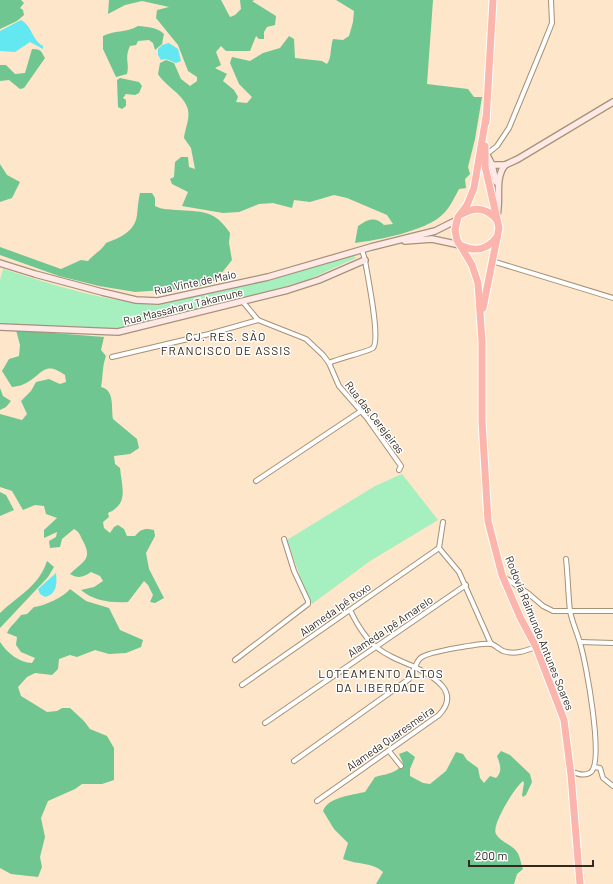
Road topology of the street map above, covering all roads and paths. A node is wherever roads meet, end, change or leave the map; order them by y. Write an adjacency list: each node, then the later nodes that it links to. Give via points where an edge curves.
1 (493, 0): 4 (highway)
2 (551, 0): 5 (street, via 552,23 509,128 497,146)
3 (613, 102): 7 (street)
4 (486, 117): 5 (highway); 9 (highway, via 474,188 467,205)
5 (486, 152): 6 (street); 10 (highway, via 485,166)
6 (492, 165): 7 (street); 8 (street)
7 (505, 165): 8 (street, via 499,174)
8 (499, 194): 10 (street)
9 (457, 218): 10 (highway, via 470,210 482,209); 12 (street, Rua Vinte de Maio, via 435,231); 13 (highway, via 455,235)
10 (497, 218): 11 (highway)
11 (498, 236): 13 (highway, via 481,250); 16 (highway)
12 (393, 241): 13 (street, Rua Vinte de Maio, via 432,239); 14 (street, Rua Vinte de Maio)
13 (461, 246): 21 (highway, via 477,279)
14 (362, 250): 15 (street); 17 (street, Rua Vinte de Maio, via 268,277 158,301 136,300 102,292)
15 (365, 260): 19 (street, Rua Massaharu Takamune, via 311,283); 24 (street, via 376,332 375,345 369,351)
16 (492, 261): 18 (street); 21 (highway)
17 (0, 263)
18 (613, 298)
19 (243, 302): 20 (street, Rua das Cerejeiras); 22 (street, Rua Massaharu Takamune, via 118,332)
20 (258, 320): 23 (street); 24 (street, Rua das Cerejeiras, via 306,339)
21 (481, 320): 32 (highway, Rodovia Raimundo Antunes Soares, via 486,502 490,533)
22 (0, 328)
23 (112, 357)
24 (329, 363): 25 (street, Rua das Cerejeiras, via 339,386)
25 (361, 411): 26 (street, Rua das Cerejeiras, via 395,456 401,466); 27 (street)
26 (399, 470)
27 (256, 481)
28 (443, 522): 30 (street)
29 (284, 539): 42 (street, via 308,604)
30 (439, 548): 33 (street, via 459,572); 34 (street, Alameda Ipê Roxo)
31 (566, 559): 35 (street)
32 (502, 576): 35 (street, via 548,609); 41 (highway, Rodovia Raimundo Antunes Soares)
33 (466, 586): 39 (street); 40 (street, Alameda Ipê Amarelo)
34 (350, 610): 40 (street, via 356,624); 44 (street, Alameda Ipê Roxo)
35 (570, 611): 36 (street); 37 (street)
36 (613, 611)
37 (580, 642): 38 (street); 49 (street, via 592,706 596,757)
38 (613, 642)
39 (491, 644): 41 (street, via 512,653); 43 (street, via 463,646 430,653 417,661)
40 (375, 647): 43 (street, via 382,653); 45 (street, Alameda Ipê Amarelo)
41 (536, 647): 50 (highway, Rodovia Raimundo Antunes Soares, via 564,720)
42 (235, 660)
43 (415, 667): 46 (street, Alameda Quaresmeira, via 431,675 444,686 446,706 439,715); 47 (street, via 409,679)
44 (242, 685)
45 (265, 723)
46 (389, 751): 48 (street); 52 (street, Alameda Quaresmeira)
47 (294, 761)
48 (401, 766)
49 (594, 767): 50 (street, via 588,774); 51 (street, via 600,768 603,778)
50 (571, 772): 53 (highway, Rodovia Raimundo Antunes Soares)
51 (613, 786)
52 (317, 801)
53 (580, 884)

